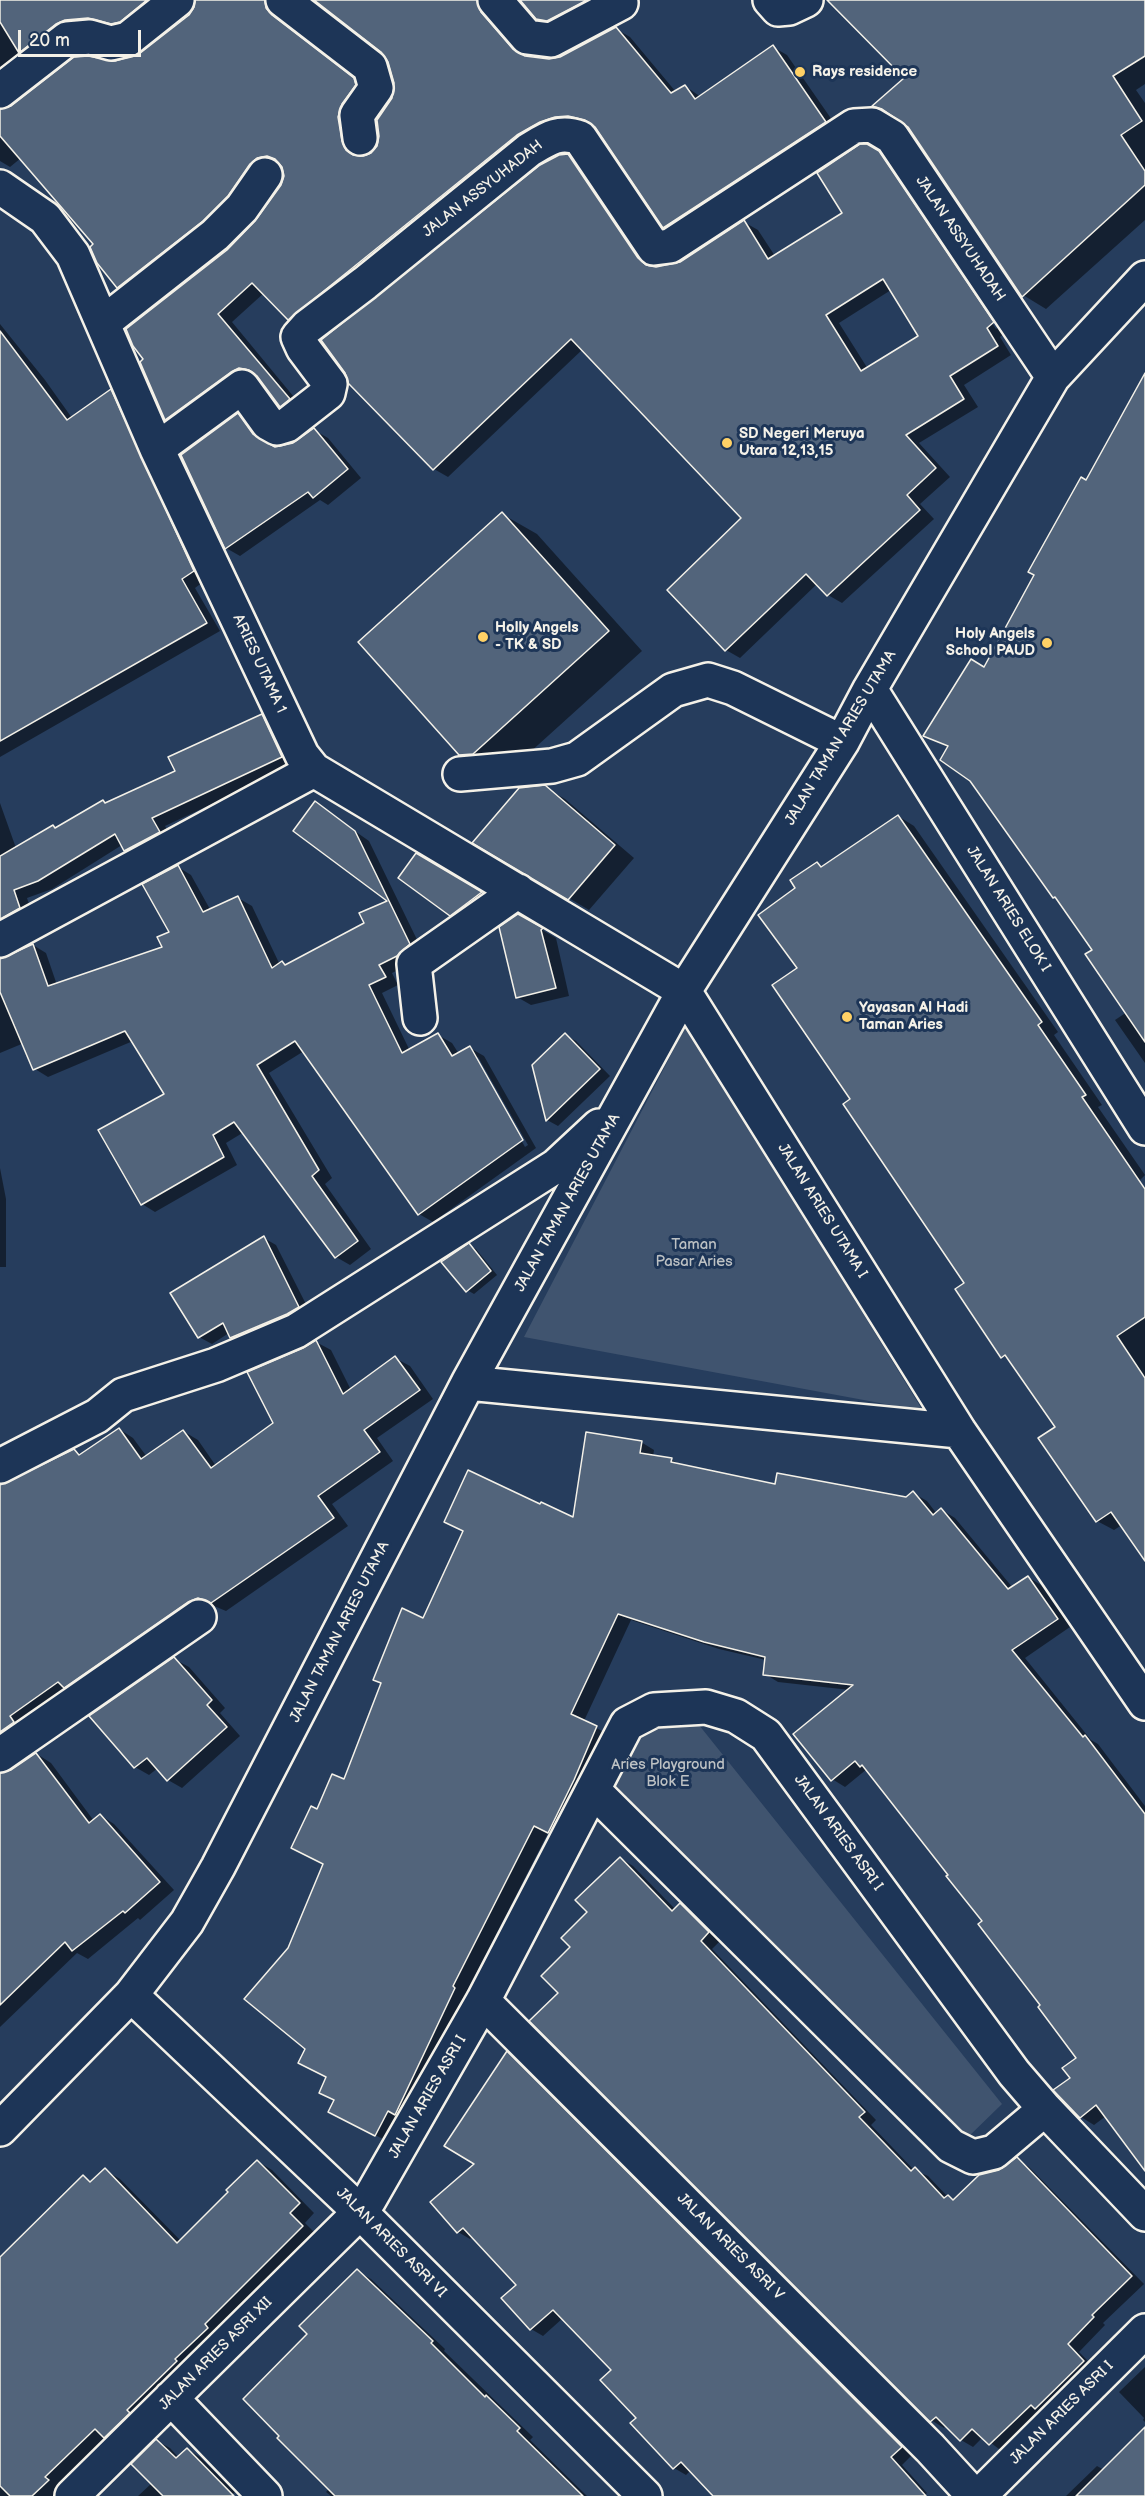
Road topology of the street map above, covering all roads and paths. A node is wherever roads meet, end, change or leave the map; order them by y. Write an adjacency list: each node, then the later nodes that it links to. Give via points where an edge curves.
1 (177, 0): 7 (street, via 128,39 111,43 90,37 67,39)
2 (283, 0): 8 (street, via 370,67 376,88 357,115)
3 (495, 0): 6 (street, via 527,37 551,40)
4 (770, 0): 5 (street, via 778,9)
5 (806, 0)
6 (621, 3)
7 (0, 91)
8 (360, 138)
9 (265, 175): 12 (street, via 242,208 215,235)
10 (0, 187): 12 (street, ARIES UTAMA 1, via 45,218 58,232 73,255)
11 (1145, 278): 13 (street, JALAN TAMAN ARIES UTAMA)
12 (103, 323): 14 (street, ARIES UTAMA 1)
13 (1053, 377): 14 (street, JALAN ASSYUHADAH, via 892,136 872,125 854,126 670,246 654,248 580,138 561,134 529,150 307,327 298,337 330,384 328,393 287,425 277,428 268,423 242,387); 15 (street, JALAN TAMAN ARIES UTAMA)
14 (157, 449): 17 (street, ARIES UTAMA 1, via 302,755)
15 (870, 689): 16 (street, JALAN TAMAN ARIES UTAMA); 24 (street, JALAN ARIES ELOK I)
16 (842, 742): 18 (street, via 733,688 708,680 673,690 577,759 552,766); 21 (street, JALAN TAMAN ARIES UTAMA)
17 (314, 770): 19 (street, ARIES UTAMA 1); 20 (street)
18 (460, 774)
19 (518, 891): 21 (street, ARIES UTAMA 1); 22 (street, via 414,964)
20 (0, 940)
21 (684, 991): 23 (street, JALAN TAMAN ARIES UTAMA); 26 (street, JALAN ARIES UTAMA I)
22 (420, 1018)
23 (623, 1102): 25 (street, JALAN TAMAN ARIES UTAMA); 27 (street, via 556,1166 296,1331 216,1365 123,1395 97,1416)
24 (1145, 1128)
25 (468, 1383): 26 (street); 32 (street, JALAN TAMAN ARIES UTAMA, via 218,1867 187,1922)
26 (959, 1431): 29 (street, JALAN ARIES UTAMA I)
27 (0, 1466)
28 (200, 1617): 30 (street)
29 (1145, 1703)
30 (0, 1755)
31 (593, 1790): 33 (street, JALAN ARIES ASRI I); 34 (street, via 951,2146 973,2157 994,2152); 34 (street, JALAN ARIES ASRI I, via 627,1724 654,1710 706,1707 736,1716 766,1735 1014,2073)
32 (131, 1995): 35 (street, JALAN TAMAN ARIES UTAMA); 36 (street, JALAN ARIES ASRI VI)
33 (483, 2001): 36 (street, JALAN ARIES ASRI I); 43 (street, JALAN ARIES ASRI V)
34 (1045, 2109): 37 (street, JALAN ARIES ASRI I)
35 (0, 2129)
36 (360, 2212): 39 (street, JALAN ARIES ASRI XII); 42 (street, JALAN ARIES ASRI VI)
37 (1145, 2214)
38 (1145, 2331): 44 (street, JALAN ARIES ASRI I)
39 (171, 2398): 40 (street, JALAN ARIES ASRI XII); 41 (street)
40 (72, 2496)
41 (265, 2496)
42 (645, 2496)
43 (974, 2496)
44 (979, 2496)

